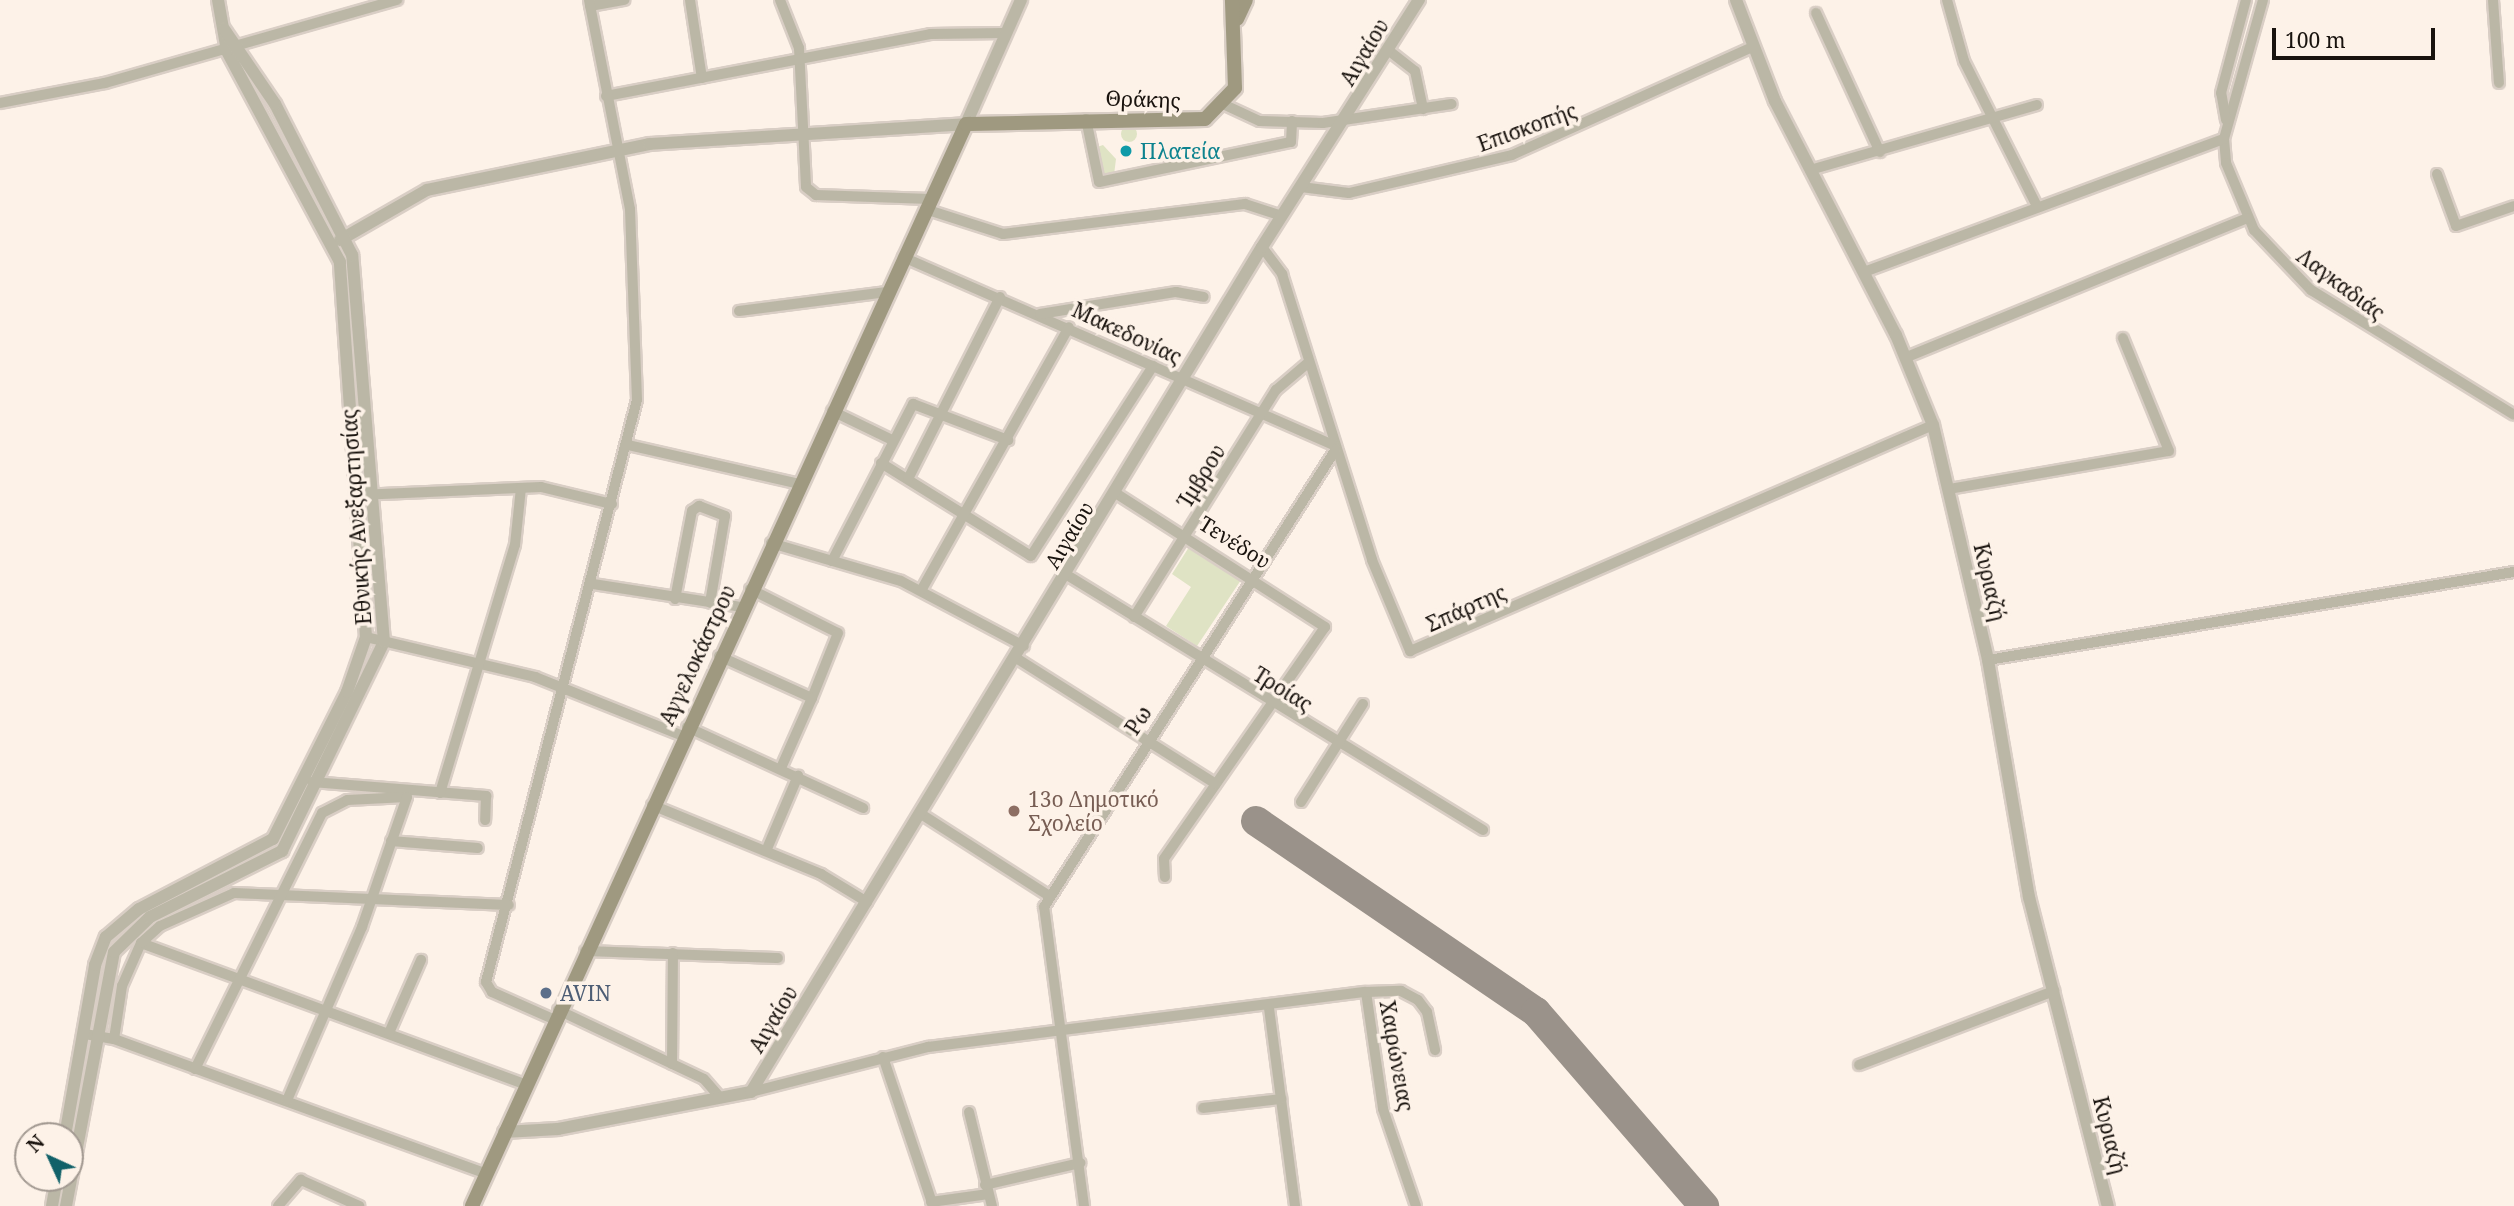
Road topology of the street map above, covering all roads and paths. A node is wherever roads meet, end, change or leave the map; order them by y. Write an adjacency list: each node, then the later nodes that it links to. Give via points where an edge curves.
1 (218, 0): 19 (street, Εθνικής Ανεξαρτησίας)
2 (397, 0): 22 (street)
3 (625, 0): 16 (street)
4 (690, 0): 27 (street)
5 (780, 0): 26 (street)
6 (1020, 0): 20 (street)
7 (1232, 0): 18 (main road)
8 (1246, 0): 18 (main road)
9 (1419, 0): 24 (street, Αιγαίου)
10 (1736, 0): 23 (street, Κυριαζή)
11 (1947, 0): 36 (street, via 1958,46)
12 (2236, 0): 21 (street, Λαγκαδιάς)
13 (2246, 0): 21 (street, Λαγκαδιάς)
14 (2263, 0): 39 (street, Λαγκαδιάς)
15 (2493, 0): 28 (street)
16 (589, 3): 29 (street)
17 (1816, 13): 44 (street)
18 (1237, 19): 32 (main road, via 1238,68)
19 (224, 29): 22 (street, Εθνικής Ανεξαρτησίας); 25 (street, Εθνικής Ανεξαρτησίας)
20 (1004, 33): 26 (street, via 930,34); 40 (street)
21 (2235, 33): 39 (street, Λαγκαδιάς, via 2221,93)
22 (242, 47): 25 (street); 53 (street, Εθνικής Ανεξαρτησίας)
23 (1752, 47): 45 (street, Κυριαζή); 47 (street, Επισκοπής, via 1512,155 1349,193)
24 (1388, 50): 34 (street, via 1415,71); 37 (street, Αιγαίου)
25 (227, 51): 30 (street); 53 (street, Εθνικής Ανεξαρτησίας)
26 (800, 59): 27 (street); 41 (street)
27 (702, 78): 29 (street)
28 (2499, 83)
29 (606, 96): 43 (street)
30 (0, 103)
31 (1452, 104): 34 (street)
32 (1225, 105): 35 (main road, Θράκης, via 1186,122); 38 (street, via 1260,121)
33 (2037, 105): 36 (street)
34 (1423, 109): 37 (street)
35 (1086, 119): 38 (street, via 1099,182 1291,142); 40 (main road, Θράκης)
36 (1993, 119): 44 (street); 49 (street)
37 (1346, 120): 38 (street); 47 (street, Αιγαίου)
38 (1292, 121)
39 (2226, 121): 42 (street, Λαγκαδιάς)
40 (966, 124): 41 (street); 48 (main road, Αγγελοκάστρου)
41 (804, 131): 43 (street); 48 (street, via 803,183 810,191)
42 (2224, 139): 49 (street); 52 (street, Λαγκαδιάς)
43 (617, 151): 53 (street, via 427,190); 75 (street, via 630,209 639,337)
44 (1880, 152): 45 (street)
45 (1810, 170): 56 (street, Κυριαζή)
46 (2437, 174): 50 (street, via 2452,221 2463,226)
47 (1301, 187): 51 (street, Αιγαίου)
48 (927, 204): 51 (street, via 1003,234 1245,204); 55 (main road, Αγγελοκάστρου)
49 (2036, 206): 56 (street)
50 (2514, 206)
51 (1282, 216): 54 (street, Αιγαίου)
52 (2248, 218): 64 (street); 71 (street, Λαγκαδιάς, via 2311,290)
53 (340, 240): 82 (street, Εθνικής Ανεξαρτησίας, via 355,271); 84 (street, Εθνικής Ανεξαρτησίας)
54 (1262, 247): 65 (street, Σπάρτης, via 1282,274); 67 (street, Αιγαίου)
55 (903, 257): 57 (main road, Αγγελοκάστρου); 59 (street, Μακεδονίας)
56 (1864, 272): 64 (street, Κυριαζή)
57 (887, 292): 60 (street); 68 (main road, Αγγελοκάστρου)
58 (1204, 297): 61 (street, via 1176,292)
59 (1000, 298): 61 (street, Μακεδονίας); 70 (street)
60 (739, 311)
61 (1040, 314): 62 (street, Μακεδονίας)
62 (1069, 327): 66 (street, Μακεδονίας); 74 (street)
63 (2123, 338): 81 (street, via 2169,451)
64 (1907, 357): 72 (street, Κυριαζή)
65 (1309, 362): 69 (street, Ίμβρου, via 1282,383); 76 (street, Σπάρτης)
66 (1153, 366): 67 (street, Μακεδονίας); 86 (street, via 1036,554 1029,556)
67 (1186, 382): 69 (street, Μακεδονίας); 83 (street, Αιγαίου)
68 (832, 411): 73 (street); 79 (main road, Αγγελοκάστρου)
69 (1263, 411): 76 (street, Μακεδονίας); 87 (street, Ίμβρου)
70 (942, 414): 73 (street, via 915,403); 74 (street); 78 (street)
71 (2514, 415)
72 (1934, 425): 76 (street, Σπάρτης, via 1414,652 1372,560); 81 (street, Κυριαζή)
73 (892, 440): 77 (street)
74 (1008, 440): 86 (street)
75 (628, 445): 79 (street); 85 (street)
76 (1335, 447): 92 (street, Ρω)
77 (881, 463): 78 (street); 89 (street)
78 (908, 479): 86 (street)
79 (799, 484): 88 (main road, Αγγελοκάστρου)
80 (521, 488): 82 (street); 85 (street, via 556,489); 107 (street, via 515,545)
81 (1949, 489): 105 (street, Κυριαζή)
82 (376, 493): 84 (street); 101 (street, Εθνικής Ανεξαρτησίας)
83 (1117, 494): 87 (street, Τενέδου); 91 (street, Αιγαίου)
84 (359, 495): 100 (street, Εθνικής Ανεξαρτησίας)
85 (612, 504): 93 (street)
86 (970, 514): 95 (street)
87 (1187, 535): 92 (street, Τενέδου); 99 (street, Ίμβρου)
88 (771, 543): 89 (street); 94 (main road, Αγγελοκάστρου)
89 (832, 561): 95 (street)
90 (2514, 572): 105 (street)
91 (1067, 576): 99 (street, Τροίας); 102 (street, Αιγαίου)
92 (1255, 577): 106 (street, Ρω); 111 (street, Τενέδου, via 1324,631)
93 (593, 584): 96 (street); 108 (street)
94 (750, 589): 98 (main road, Αγγελοκάστρου); 109 (street, via 838,633)
95 (922, 589): 102 (street)
96 (675, 599): 97 (street); 97 (street, via 692,511 699,506 725,516)
97 (710, 603): 98 (street)
98 (742, 607): 103 (main road, Αγγελοκάστρου)
99 (1134, 617): 106 (street, Τροίας)
100 (366, 637): 101 (street); 117 (street, Εθνικής Ανεξαρτησίας)
101 (384, 642): 107 (street); 118 (street, Εθνικής Ανεξαρτησίας)
102 (1024, 646): 104 (street, Αιγαίου)
103 (719, 656): 109 (street); 112 (main road, Αγγελοκάστρου)
104 (1016, 658): 113 (street); 124 (street, Αιγαίου)
105 (1988, 660): 142 (street, Κυριαζή, via 2011,806)
106 (1200, 661): 111 (street, Τροίας); 113 (street, Ρω)
107 (480, 664): 108 (street); 120 (street)
108 (565, 689): 112 (street); 135 (street)
109 (812, 698): 115 (street)
110 (1363, 704): 114 (street)
111 (1272, 705): 114 (street, Τροίας); 119 (street)
112 (685, 732): 115 (street); 122 (main road, Αγγελοκάστρου)
113 (1148, 740): 119 (street); 132 (street, Ρω)
114 (1338, 746): 121 (street); 126 (street, Τροίας)
115 (781, 768): 116 (street)
116 (798, 776): 123 (street); 129 (street)
117 (304, 781): 118 (street); 149 (street, Εθνικής Ανεξαρτησίας, via 282,828 263,848 116,925 95,965)
118 (320, 782): 120 (street); 150 (street, Εθνικής Ανεξαρτησίας, via 289,842 273,859 150,917 123,939 114,952)
119 (1216, 784): 130 (street, via 1164,859)
120 (440, 793): 125 (street, via 488,797)
121 (1301, 802)
122 (651, 804): 129 (street); 137 (main road, Αγγελοκάστρου)
123 (863, 808)
124 (921, 814): 132 (street); 134 (street, Αιγαίου)
125 (485, 821)
126 (1483, 830)
127 (391, 841): 128 (street); 131 (street, via 407,797 333,803 322,813); 133 (street)
128 (478, 848)
129 (766, 851): 134 (street)
130 (1165, 877)
131 (282, 894): 133 (street); 136 (street, via 234,894 160,926); 141 (street)
132 (1049, 896): 147 (street, Ρω, via 1044,919)
133 (372, 900): 135 (street); 145 (street)
134 (867, 902): 158 (street, Αιγαίου)
135 (509, 905): 146 (street, via 486,985)
136 (141, 943): 141 (street); 151 (street, via 122,986)
137 (584, 951): 138 (street); 146 (main road, Αγγελοκάστρου)
138 (673, 953): 139 (street); 154 (street)
139 (778, 958)
140 (421, 960): 148 (street)
141 (234, 980): 145 (street); 156 (street)
142 (2054, 991): 155 (street); 178 (street, Κυριαζή)
143 (1366, 992): 144 (street); 152 (street, via 1413,997 1427,1013); 177 (street, Χαιρώνειας, via 1383,1109)
144 (1269, 1008): 147 (street); 160 (street)
145 (327, 1012): 148 (street); 161 (street)
146 (555, 1014): 154 (street); 157 (main road, Αγγελοκάστρου)
147 (1065, 1032): 153 (street); 166 (street, Ρω)
148 (390, 1033): 157 (street)
149 (85, 1034): 150 (street); 164 (street, Εθνικής Ανεξαρτησίας)
150 (100, 1036): 151 (street); 170 (street, Εθνικής Ανεξαρτησίας)
151 (114, 1039): 156 (street)
152 (1435, 1049)
153 (883, 1056): 158 (street); 169 (street)
154 (672, 1064): 159 (street, via 704,1079)
155 (1859, 1065)
156 (195, 1069): 161 (street)
157 (525, 1084): 165 (main road, Αγγελοκάστρου)
158 (751, 1092): 159 (street)
159 (719, 1096): 165 (street, via 558,1129)
160 (1281, 1099): 162 (street); 176 (street)
161 (287, 1100): 167 (street)
162 (1203, 1108)
163 (969, 1112): 168 (street)
164 (68, 1122)
165 (504, 1132): 167 (main road, Αγγελοκάστρου)
166 (1080, 1163): 168 (street); 175 (street, Ρω)
167 (486, 1174): 173 (main road, Αγγελοκάστρου)
168 (986, 1189): 169 (street); 174 (street)
169 (932, 1204)
170 (66, 1206)
171 (278, 1206): 172 (street, via 301,1180)
172 (359, 1206)
173 (472, 1206)
174 (992, 1206)
175 (1084, 1206)
176 (1295, 1206)
177 (1416, 1206)
178 (2108, 1206)

